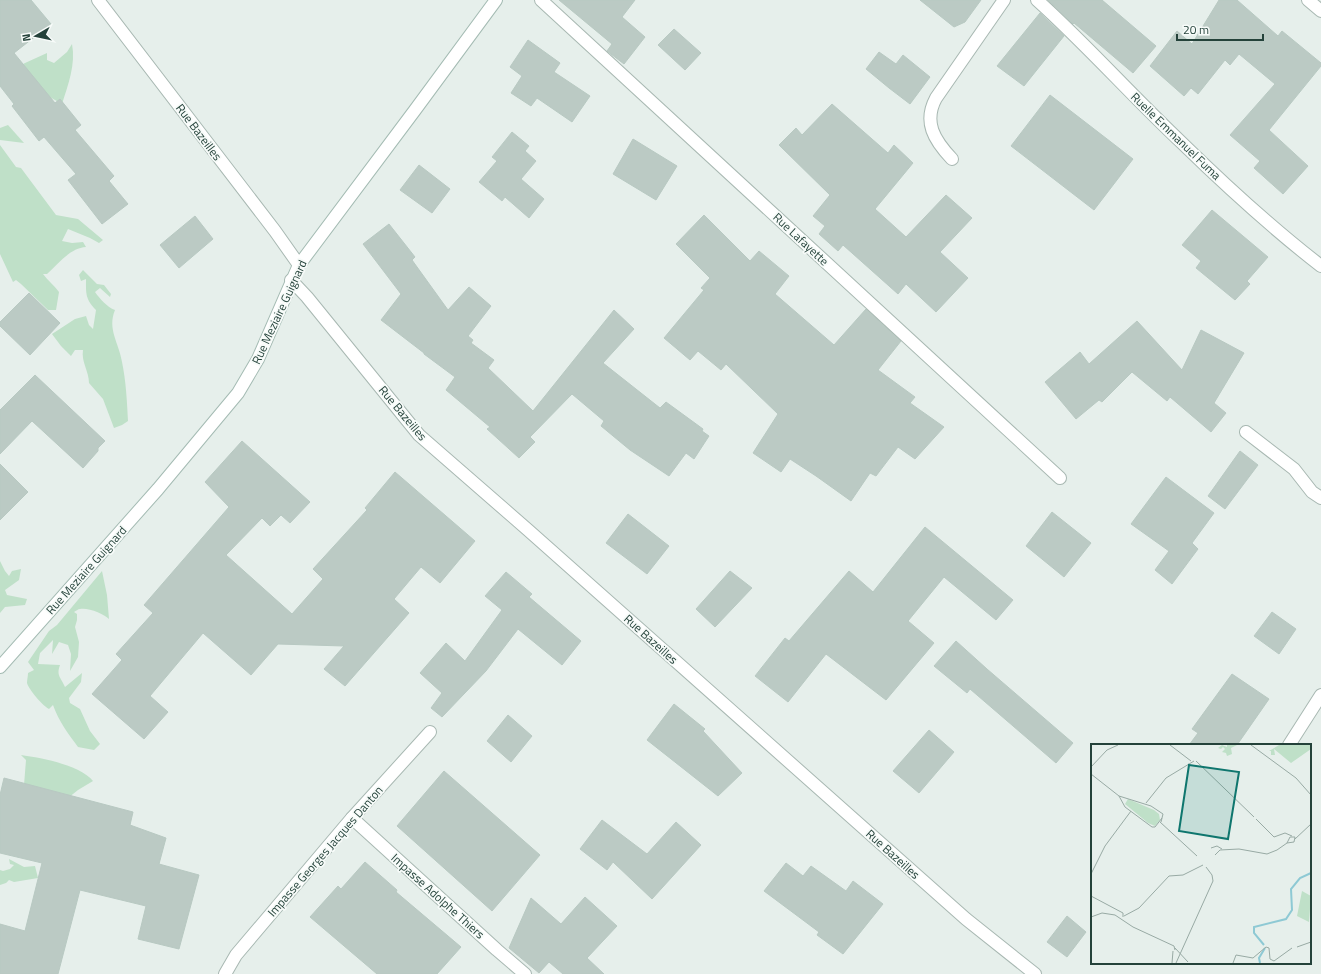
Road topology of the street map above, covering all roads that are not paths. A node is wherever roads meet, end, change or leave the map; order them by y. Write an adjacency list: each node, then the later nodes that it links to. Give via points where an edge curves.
1 (98, 0): 9 (street, Rue Bazeilles)
2 (496, 0): 9 (street, Rue Meziaire Guignard)
3 (541, 0): 13 (street, Rue Lafayette)
4 (1004, 0): 8 (street, via 931,107 929,118 933,133)
5 (1036, 0): 10 (street, Ruelle Emmanuel Fuma, via 1067,27 1181,143)
6 (1308, 0): 7 (street)
7 (1321, 11)
8 (952, 159)
9 (299, 265): 11 (street, Rue Meziaire Guignard)
10 (1321, 266)
11 (291, 280): 15 (street, Rue Meziaire Guignard, via 258,359 238,393 158,489); 22 (street, Rue Bazeilles, via 307,296 419,435 966,918)
12 (1246, 432): 14 (street, via 1294,469 1312,492)
13 (1060, 478)
14 (1321, 498)
15 (0, 667)
16 (1321, 695): 18 (street)
17 (430, 732): 19 (street, Impasse Georges Jacques Danton)
18 (1290, 744)
19 (352, 818): 20 (street, Impasse Georges Jacques Danton, via 236,955); 21 (street, Impasse Adolphe Thiers)
20 (225, 974)
21 (525, 974)
22 (1035, 974)

